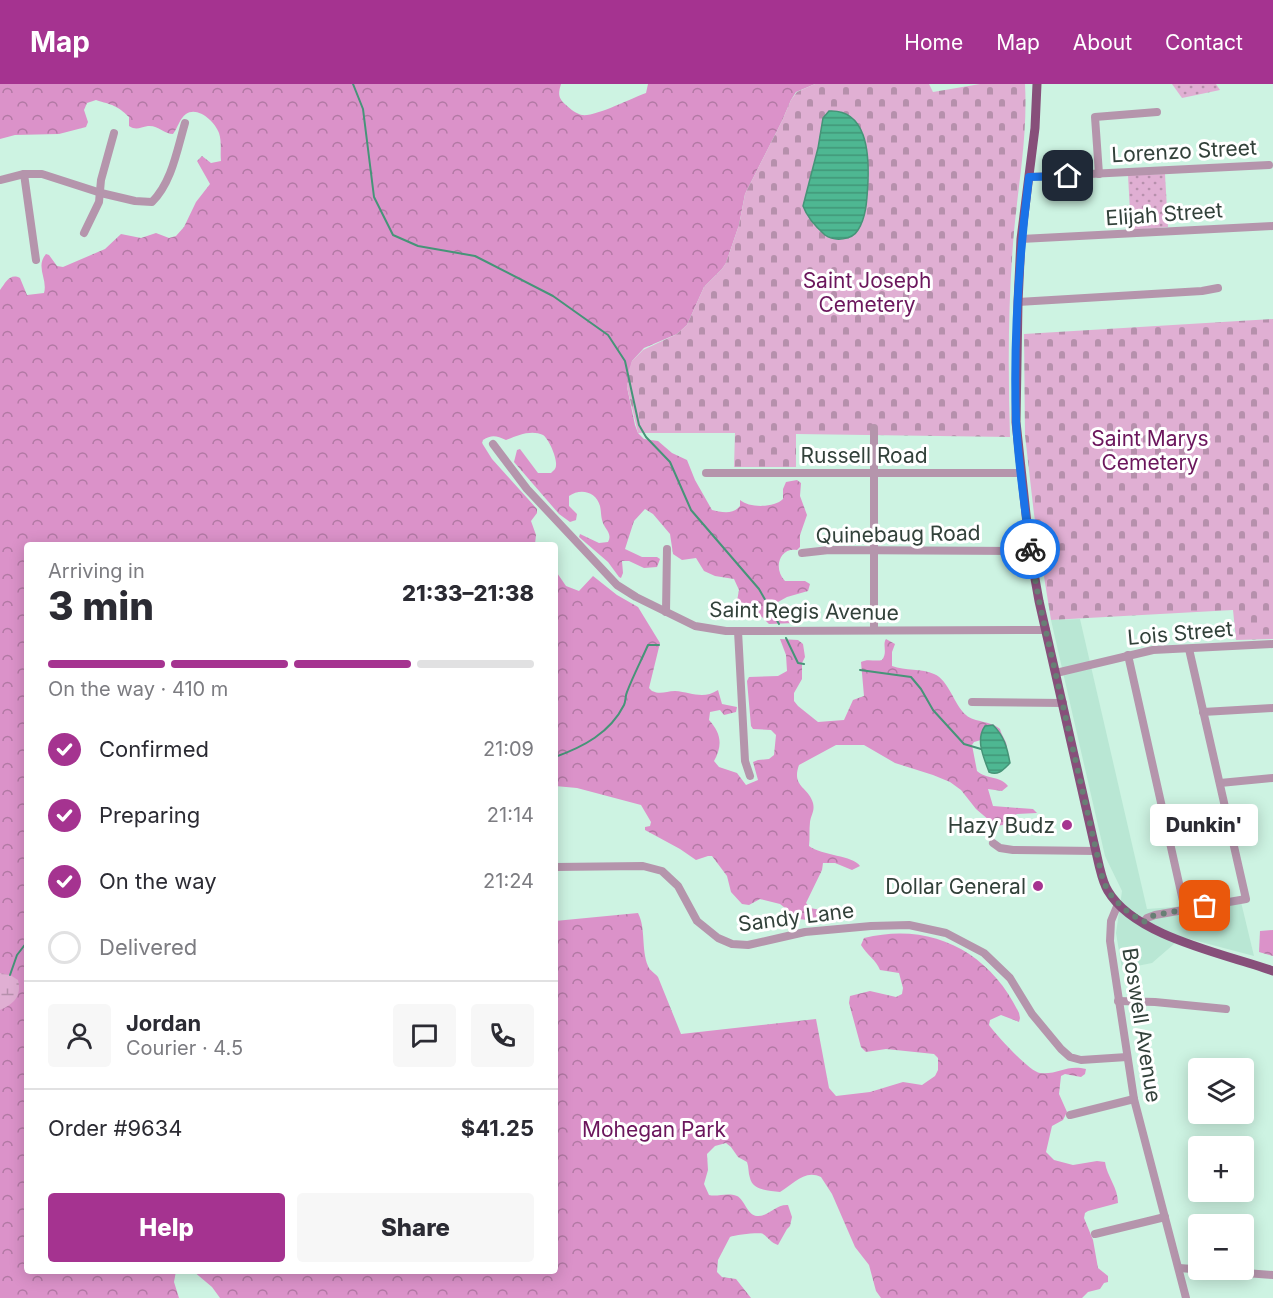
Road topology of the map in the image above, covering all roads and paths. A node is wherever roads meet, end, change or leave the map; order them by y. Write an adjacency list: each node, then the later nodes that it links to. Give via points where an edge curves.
1 (1037, 84): 8 (main road)
2 (1157, 112): 7 (street, via 1095,117)
3 (185, 123): 10 (street, via 168,178 152,202)
4 (114, 133): 10 (street)
5 (1269, 165): 7 (street, Lorenzo Street)
6 (24, 174): 9 (street); 10 (street, via 42,174); 14 (street)
7 (1099, 174): 8 (street, Lorenzo Street)
8 (1029, 177): 13 (main road)
9 (0, 180)
10 (100, 192): 12 (street)
11 (1273, 226): 13 (street, Elijah Street)
12 (84, 233)
13 (1022, 239): 16 (main road)
14 (36, 260)
15 (1218, 288): 16 (street)
16 (1017, 302): 21 (main road, via 1016,422)
17 (874, 429): 20 (street)
18 (493, 444): 26 (street, Saint Regis Avenue, via 527,489 606,575 626,591)
19 (706, 473): 20 (street, Russell Road)
20 (874, 473): 21 (street, Russell Road); 23 (street)
21 (1021, 473): 24 (main road)
22 (667, 549): 26 (street)
23 (874, 550): 24 (street, Quinebaug Road); 25 (street, Quinebaug Road); 27 (street)
24 (1030, 551): 28 (main road)
25 (802, 553)
26 (666, 612): 29 (street, Saint Regis Avenue, via 700,628)
27 (873, 630): 28 (street, Saint Regis Avenue); 29 (street, Saint Regis Avenue)
28 (1046, 630): 33 (main road)
29 (738, 631): 38 (street)
30 (1273, 644): 31 (street, Lois Street)
31 (1189, 649): 32 (street, Lois Street); 37 (street)
32 (1128, 655): 33 (street, Lois Street); 45 (street)
33 (1056, 673): 35 (main road)
34 (972, 702): 35 (street)
35 (1063, 703): 42 (main road)
36 (1273, 708): 37 (street)
37 (1203, 712): 40 (street)
38 (750, 776)
39 (1273, 778): 40 (street)
40 (1220, 783): 45 (street, via 1246,899)
41 (993, 843): 42 (street, via 1013,850)
42 (1095, 851): 44 (main road, via 1106,887)
43 (558, 867): 50 (street, Sandy Lane, via 643,866 662,872 678,886 698,921 732,944 748,945 805,932 871,926 909,925 946,933 984,953 1010,978 1032,1014 1070,1057)
44 (1118, 904): 46 (main road); 48 (street, Boswell Avenue, via 1110,934)
45 (1185, 910): 46 (street, via 1155,915)
46 (1144, 922): 47 (main road, via 1207,952)
47 (1273, 971)
48 (1118, 1001): 49 (street); 50 (street, Boswell Avenue)
49 (1226, 1009)
50 (1126, 1057): 51 (street, Boswell Avenue)
51 (1134, 1099): 52 (street); 53 (street, Boswell Avenue)
52 (1070, 1115)
53 (1165, 1217): 54 (street); 55 (street, Boswell Avenue)
54 (1095, 1234)
55 (1179, 1268): 56 (street); 57 (street, Boswell Avenue)
56 (1273, 1275)
57 (1186, 1298)

